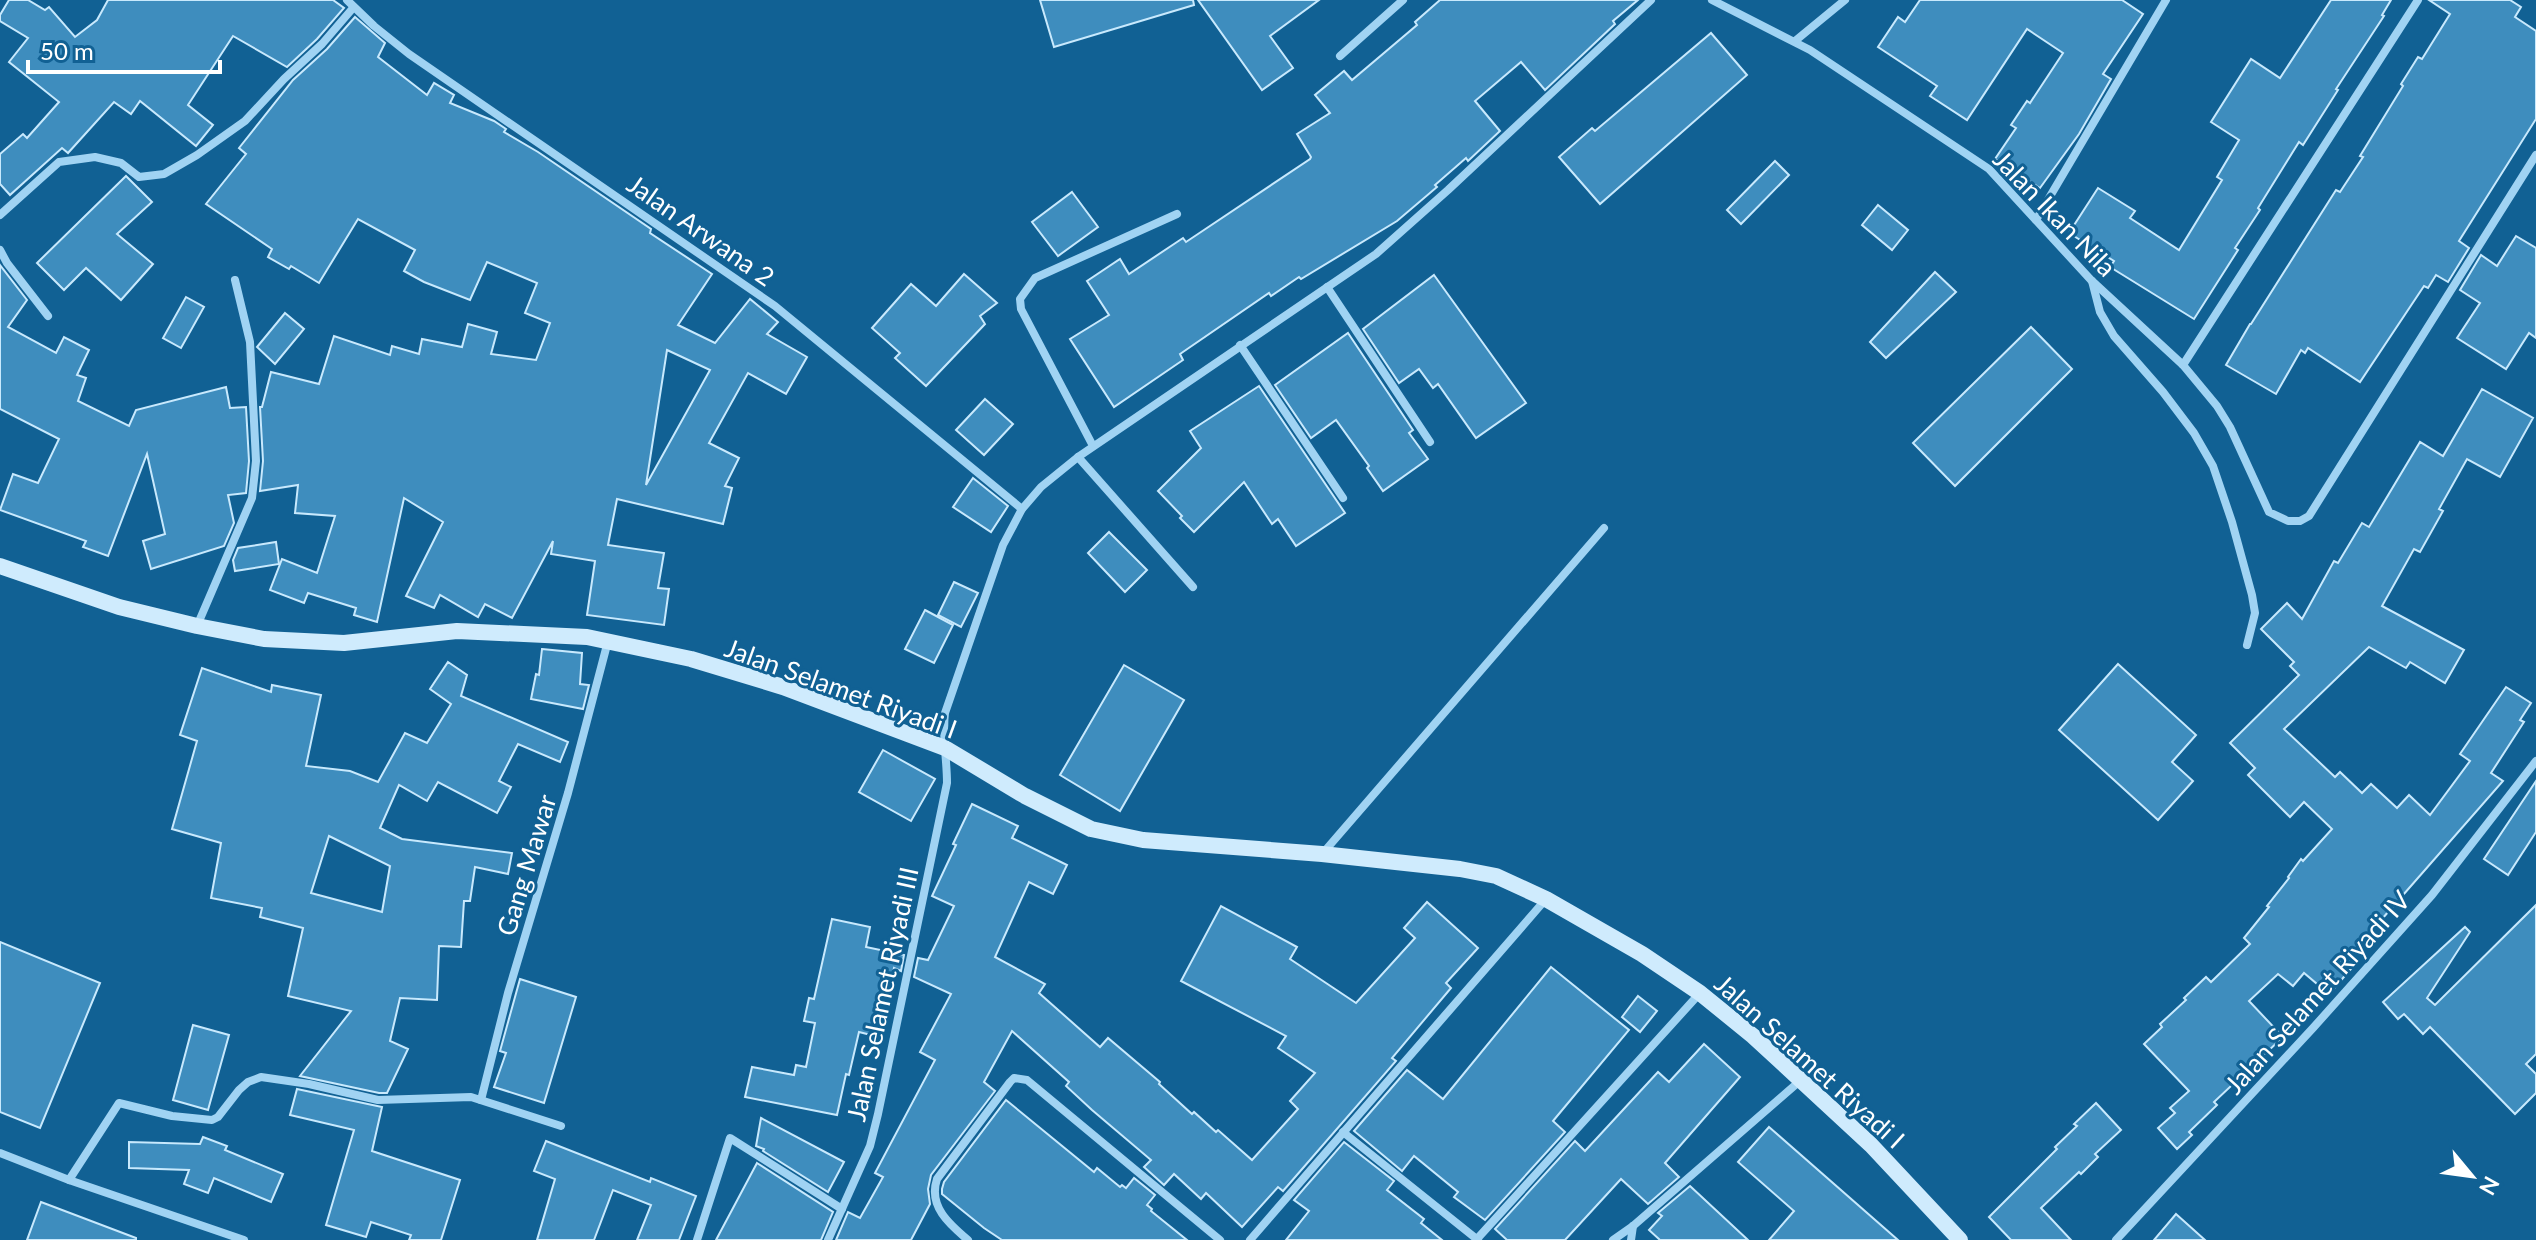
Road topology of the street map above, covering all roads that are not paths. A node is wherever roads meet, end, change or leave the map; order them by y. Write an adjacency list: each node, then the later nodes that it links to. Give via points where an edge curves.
1 (1403, 0): 9 (street)
2 (1651, 0): 17 (street, Jalan Selamet Riyadi III, via 1407,227)
3 (1712, 0): 8 (street, Jalan Ikan Nila)
4 (1845, 0): 8 (street)
5 (2166, 0): 13 (street)
6 (2418, 0): 20 (street)
7 (350, 4): 12 (street, via 322,44 245,121 197,155 164,174 139,177 121,163 95,157 59,162); 25 (street, Jalan Arwana 2, via 409,54 775,306)
8 (1795, 41): 13 (street, Jalan Ikan Nila, via 1989,169)
9 (1340, 56)
10 (2536, 155): 20 (street, Jalan Ikan Nila, via 2309,516 2288,521 2269,512 2230,427)
11 (1177, 214): 22 (street, via 1035,278 1020,299)
12 (0, 215)
13 (2036, 220): 16 (street, Jalan Ikan Nila)
14 (0, 250): 18 (street)
15 (235, 280): 29 (street, via 250,342 252,498)
16 (2091, 280): 20 (street, Jalan Ikan Nila); 31 (street, via 2114,336 2163,392 2213,466 2252,595 2255,613)
17 (1327, 287): 19 (street, Jalan Selamet Riyadi III); 21 (street)
18 (48, 316)
19 (1240, 345): 22 (street, Jalan Selamet Riyadi III); 24 (street)
20 (2183, 365)
21 (1430, 442)
22 (1093, 446): 23 (street, Jalan Selamet Riyadi III)
23 (1078, 457): 25 (street, Jalan Selamet Riyadi III); 28 (street)
24 (1343, 498)
25 (1022, 509): 32 (street, Jalan Selamet Riyadi III, via 1003,545 945,713)
26 (1604, 528): 34 (street)
27 (0, 566): 29 (main road, Jalan Selamet Riyadi I, via 119,607)
28 (1193, 587)
29 (197, 626): 30 (main road, Jalan Selamet Riyadi I, via 264,639 344,643 457,631)
30 (608, 641): 32 (main road, Jalan Selamet Riyadi I, via 740,673); 38 (street, Gang Mawar)
31 (2247, 645)
32 (945, 748): 34 (main road, Jalan Selamet Riyadi I, via 1025,796 1111,835); 43 (street, Jalan Selamet Riyadi III, via 947,783 878,1114)
33 (2536, 761): 55 (street, Jalan Selamet Riyadi IV, via 2432,895)
34 (1322, 854): 35 (main road, Jalan Selamet Riyadi I, via 1496,876)
35 (1546, 899): 36 (main road, Jalan Selamet Riyadi I); 40 (street)
36 (1700, 993): 37 (main road, Jalan Selamet Riyadi I); 45 (street)
37 (1801, 1080): 44 (street); 54 (main road, Jalan Selamet Riyadi I)
38 (481, 1100): 39 (street); 42 (street, via 378,1100 261,1077 248,1082 212,1120 119,1103)
39 (561, 1126)
40 (1343, 1132): 45 (street); 51 (street)
41 (0, 1153): 42 (street)
42 (69, 1180): 46 (street)
43 (842, 1209): 47 (street, via 730,1138); 48 (street, Jalan Selamet Riyadi III)
44 (1633, 1226): 52 (street); 53 (street)
45 (1478, 1239)
46 (244, 1240)
47 (697, 1240)
48 (828, 1240)
49 (968, 1240): 50 (street, via 938,1207 937,1179 1010,1082 1021,1078)
50 (1220, 1240)
51 (1250, 1240)
52 (1613, 1240)
53 (1631, 1240)
54 (1960, 1240)
55 (2116, 1240)

